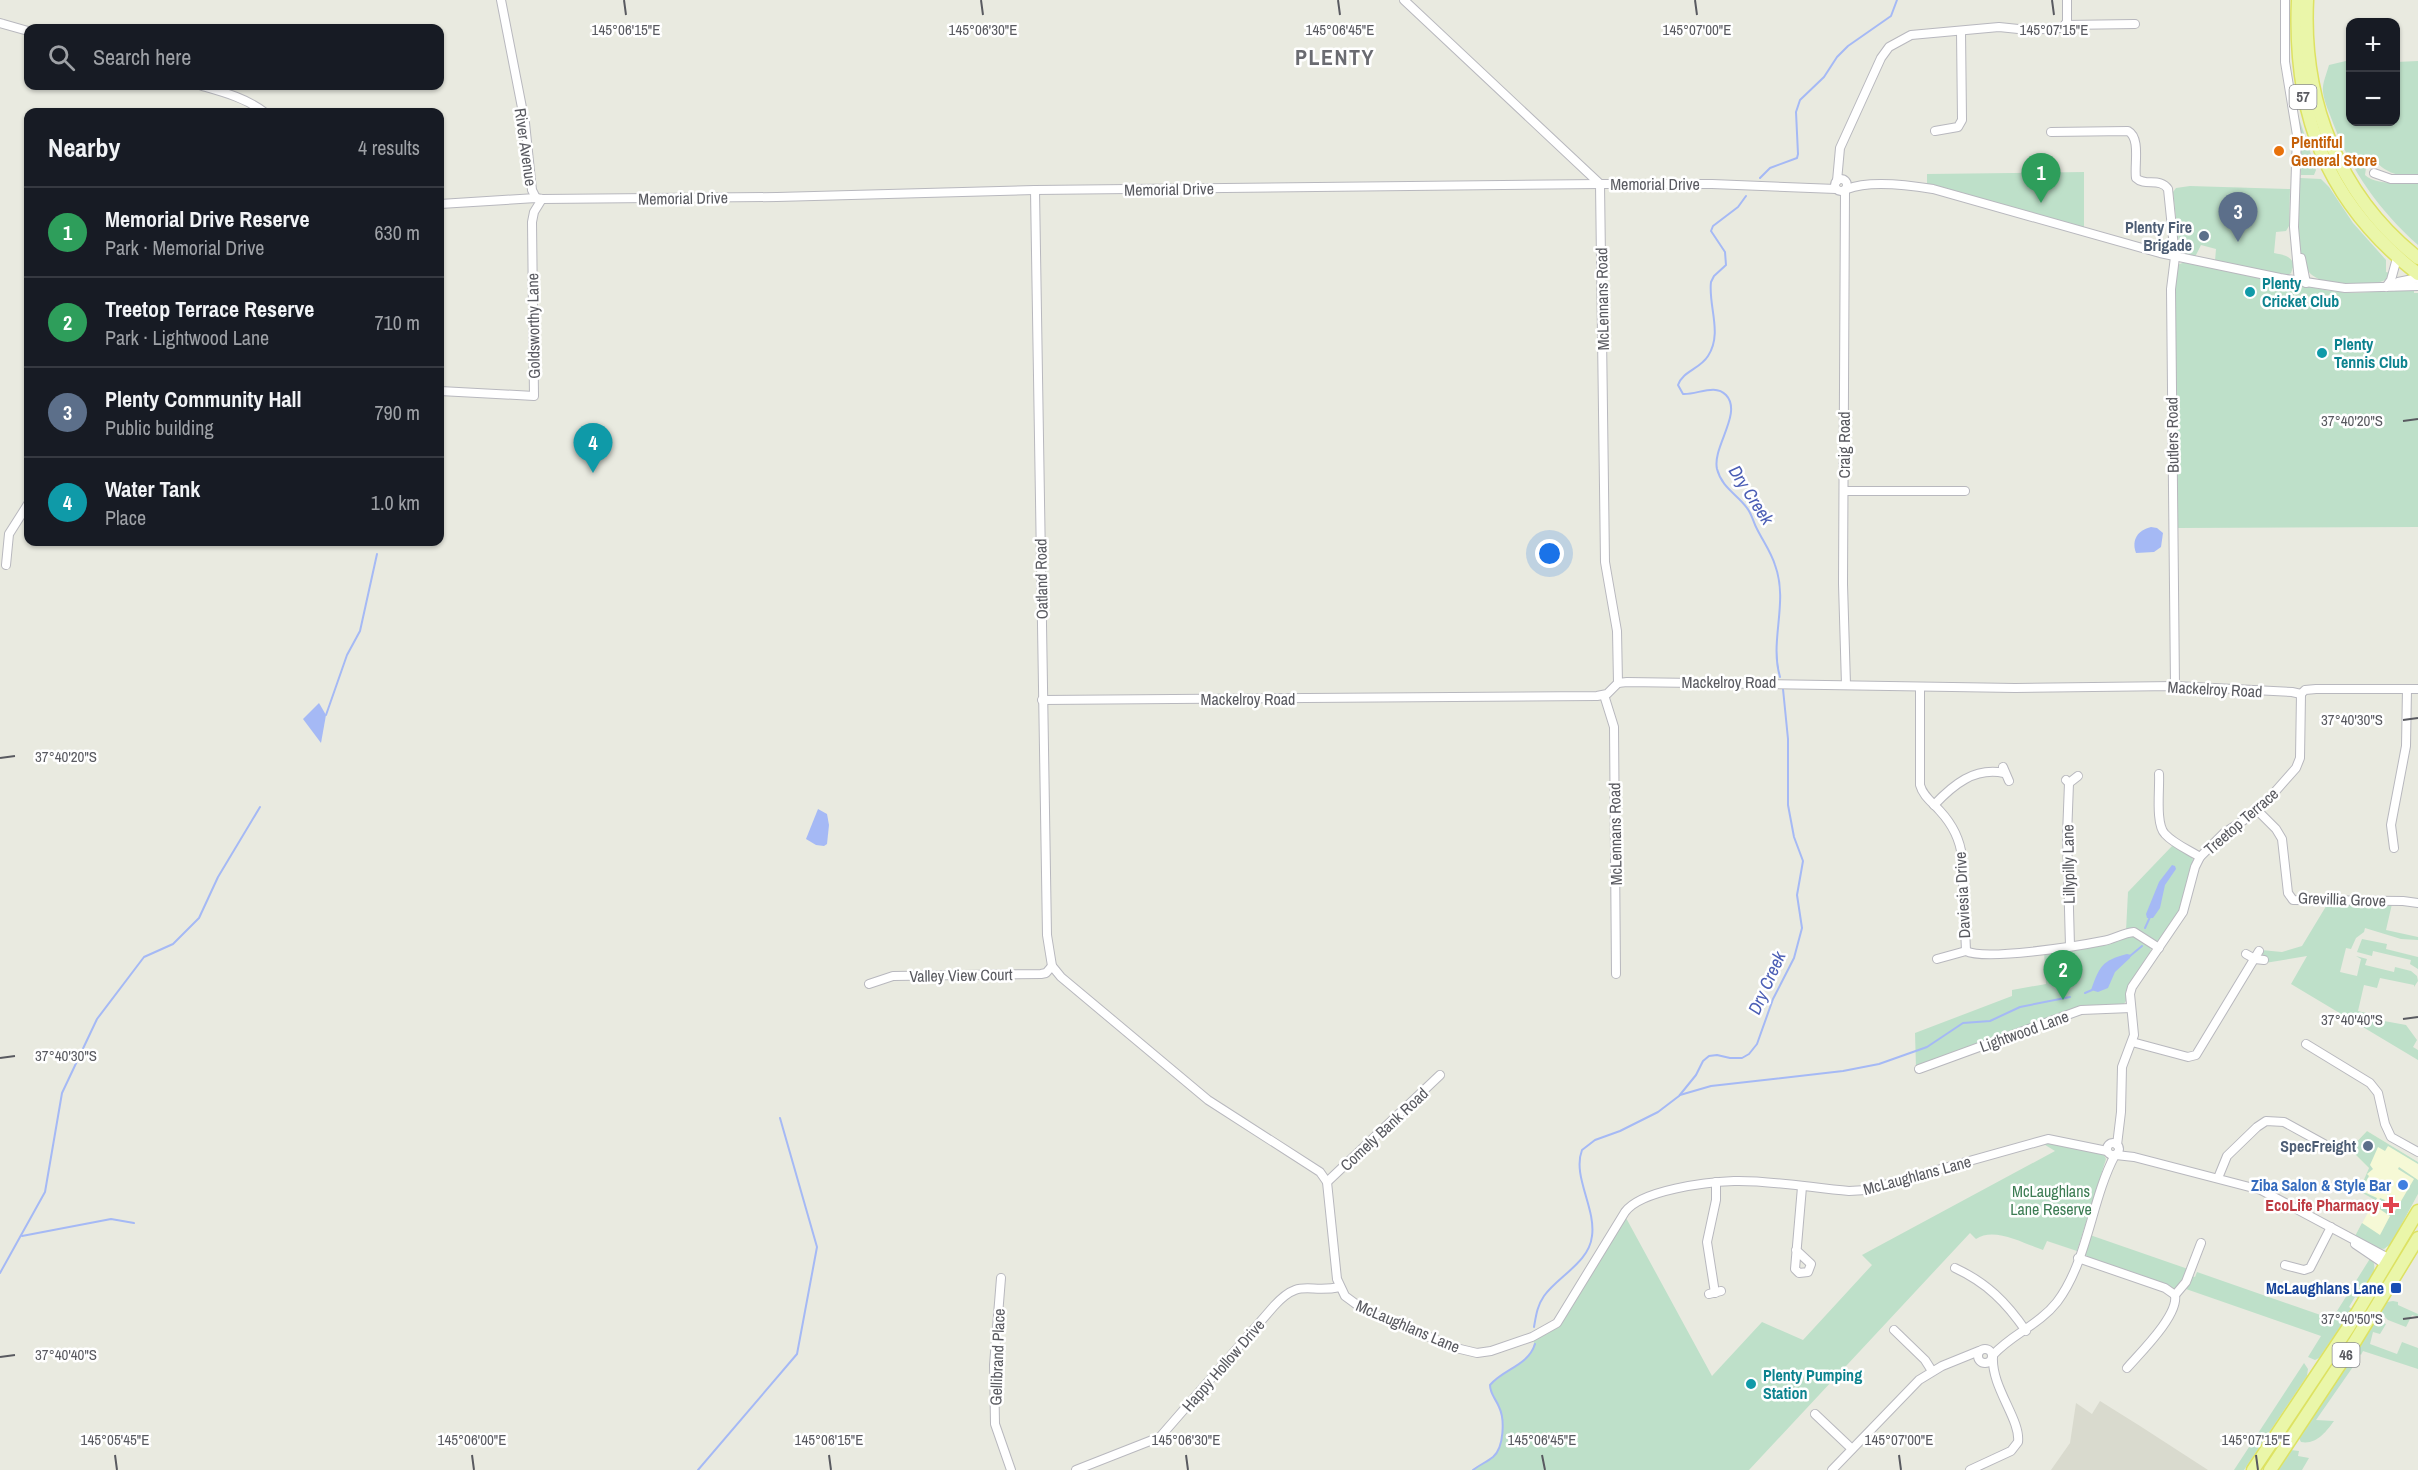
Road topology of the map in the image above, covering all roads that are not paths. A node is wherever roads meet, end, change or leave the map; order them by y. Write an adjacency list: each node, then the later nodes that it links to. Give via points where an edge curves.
1 (501, 0): 21 (street, River Avenue, via 525,123 532,190)
2 (1404, 0): 18 (street)
3 (2067, 0): 9 (street)
4 (2285, 0): 27 (street, via 2285,62 2297,135 2294,227)
5 (2298, 0): 24 (main road, 57, via 2300,78 2315,137 2353,209)
6 (2307, 0): 25 (main road, 57, via 2310,80 2330,145 2364,203)
7 (0, 23): 10 (street)
8 (2135, 24): 9 (street)
9 (2065, 25): 11 (street, via 2057,30 2007,27)
10 (24, 31)
11 (1961, 31): 14 (street, via 1962,120 1958,127); 19 (street, Craig Road, via 1911,35 1885,51 1839,154)
12 (215, 90): 13 (street)
13 (259, 108)
14 (1935, 130)
15 (2051, 132): 23 (street, Butlers Road, via 2132,132 2138,181 2167,186)
16 (2374, 173): 17 (street)
17 (2418, 179)
18 (1600, 184): 19 (street, Memorial Drive); 20 (street, Memorial Drive); 36 (street, McLennans Road, via 1605,562 1617,631)
19 (1841, 185): 23 (street, Memorial Drive, via 1933,189); 31 (street, Craig Road)
20 (1035, 190): 21 (street, Memorial Drive); 44 (street, Oatland Road)
21 (539, 198): 22 (street, River Avenue); 30 (street, Goldsworthy Lane, via 532,222 534,396)
22 (444, 204)
23 (2175, 257): 27 (street, Memorial Drive); 38 (street, Butlers Road, via 2171,289)
24 (2397, 258): 26 (main road, 57); 28 (street)
25 (2418, 258)
26 (2418, 276): 28 (street, Memorial Drive)
27 (2303, 283): 28 (street, Memorial Drive, via 2345,288)
28 (2390, 286): 29 (street, Memorial Drive)
29 (2418, 286)
30 (444, 391)
31 (1844, 491): 32 (street); 37 (street, Craig Road)
32 (1965, 491)
33 (24, 509): 34 (street)
34 (4, 534): 35 (street)
35 (6, 565)
36 (1617, 683): 37 (street, Mackelroy Road); 43 (street)
37 (1846, 685): 39 (street, Mackelroy Road)
38 (2175, 686): 39 (street, Mackelroy Road); 42 (street, Mackelroy Road)
39 (1920, 687): 48 (street, Daviesia Drive, via 1920,785)
40 (2407, 689): 41 (street, Mackelroy Road); 42 (street, Mackelroy Road, via 2316,689); 50 (street, via 2406,746 2392,817)
41 (2418, 689)
42 (2301, 694): 49 (street, Treetop Terrace, via 2299,764)
43 (1604, 695): 44 (street, Mackelroy Road); 62 (street, McLennans Road, via 1614,727)
44 (1042, 700): 61 (street, Oatland Road, via 1047,935)
45 (2159, 772): 51 (street, via 2162,830)
46 (2078, 776): 53 (street, Lillypilly Lane, via 2067,781)
47 (2009, 781): 48 (street, via 2003,770 1965,778)
48 (1934, 805): 55 (street, Daviesia Drive, via 1952,826 1961,850)
49 (2258, 811): 51 (street, Treetop Terrace, via 2224,833); 52 (street, Grevillia Grove, via 2282,839 2288,893 2293,900)
50 (2394, 848)
51 (2200, 857): 54 (street, Treetop Terrace, via 2183,912)
52 (2418, 903)
53 (2070, 946): 54 (street, Daviesia Drive, via 2134,932); 55 (street, Daviesia Drive, via 2012,953)
54 (2159, 948): 64 (street, Treetop Terrace, via 2132,987)
55 (1966, 951): 58 (street)
56 (2259, 951): 59 (street)
57 (2246, 954): 59 (street)
58 (1937, 959)
59 (2255, 959): 60 (street); 65 (street, via 2196,1055 2188,1057)
60 (2264, 960)
61 (1052, 966): 63 (street, Valley View Court, via 1041,974 893,976); 73 (street, via 1208,1100 1314,1166)
62 (1616, 974)
63 (869, 984)
64 (2131, 1008): 65 (street, Treetop Terrace); 67 (street, Lightwood Lane, via 2080,1011)
65 (2132, 1042): 70 (street, Treetop Terrace, via 2122,1067 2121,1112)
66 (2306, 1044): 71 (street, via 2370,1083 2378,1093 2391,1137)
67 (1919, 1070)
68 (1440, 1075): 73 (street, Comely Bank Road)
69 (2324, 1144): 72 (street, via 2284,1122 2266,1121 2227,1156)
70 (2113, 1149): 72 (street, McLaughlans Lane); 75 (street, McLaughlans Lane, via 2045,1139 1866,1190); 81 (street, Treetop Terrace)
71 (2418, 1152)
72 (2218, 1178): 77 (street, McLaughlans Lane, via 2261,1191)
73 (1327, 1182): 87 (street, McLaughlans Lane)
74 (1716, 1182): 75 (street, McLaughlans Lane); 87 (street, McLaughlans Lane, via 1652,1194 1633,1202 1557,1323 1538,1335 1491,1351 1465,1351 1364,1310 1345,1296); 88 (street, via 1707,1242)
75 (1802, 1187): 80 (street)
76 (2418, 1211): 82 (main road, 46)
77 (2331, 1227): 82 (street, McLaughlans Lane); 83 (street, via 2310,1268)
78 (2418, 1238): 85 (main road, 46)
79 (2201, 1243): 89 (street, via 2186,1282)
80 (1796, 1250)
81 (2078, 1258): 89 (street); 91 (street, Treetop Terrace, via 2059,1300)
82 (2388, 1262): 85 (main road); 104 (main road, 46)
83 (2285, 1265)
84 (1955, 1268): 91 (street, via 1992,1290)
85 (2400, 1268): 105 (main road, 46)
86 (1001, 1278): 100 (street, Gellibrand Place, via 994,1365 995,1424)
87 (1340, 1287): 101 (street, Happy Hollow Drive, via 1299,1288 1289,1292 1160,1437)
88 (1715, 1292)
89 (2175, 1295): 95 (street, via 2170,1313)
90 (1894, 1330): 96 (street)
91 (2026, 1331): 92 (street, Treetop Terrace)
92 (2010, 1340): 93 (street); 94 (street)
93 (1981, 1355): 94 (street); 94 (street, via 1988,1363); 96 (street); 97 (street)
94 (1993, 1356): 97 (street)
95 (2127, 1368)
96 (1932, 1371): 99 (street, via 1908,1390)
97 (1995, 1378): 103 (street, via 2018,1432 2018,1442 2011,1451)
98 (1815, 1414): 99 (street)
99 (1852, 1449): 102 (street)
100 (1011, 1470)
101 (1076, 1470)
102 (1832, 1470)
103 (1970, 1470)
104 (2253, 1470)
105 (2270, 1470)

